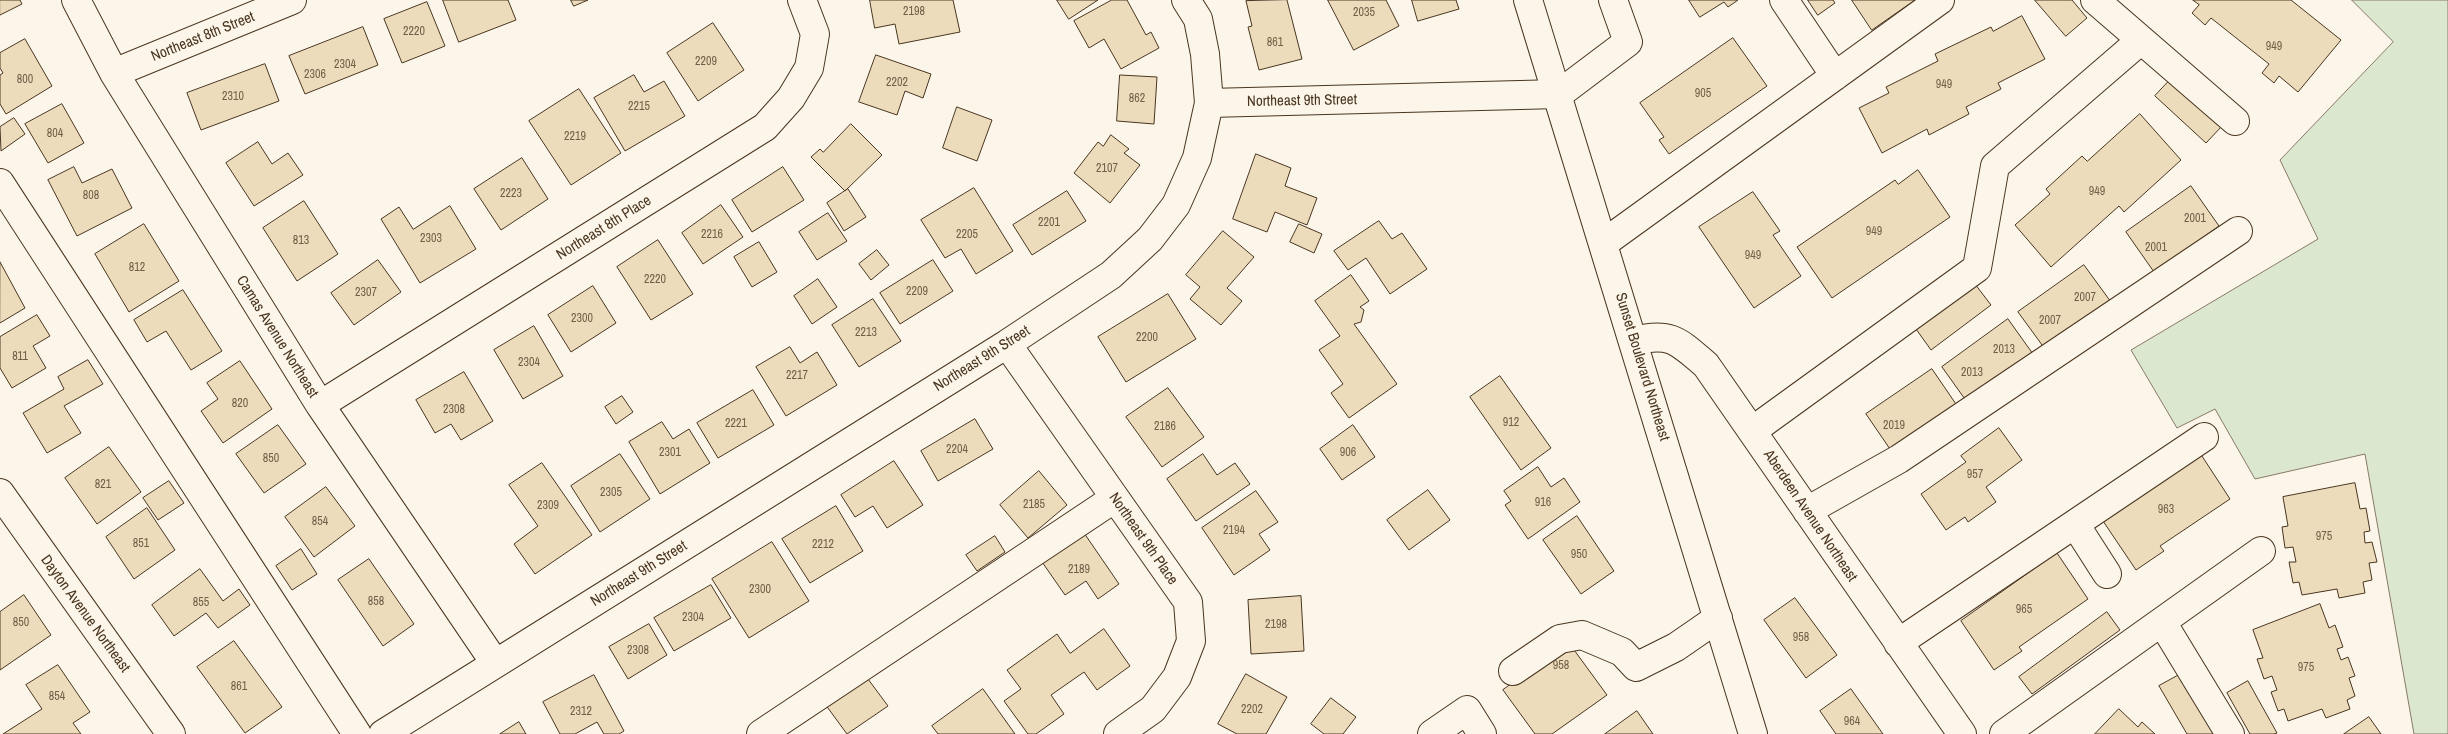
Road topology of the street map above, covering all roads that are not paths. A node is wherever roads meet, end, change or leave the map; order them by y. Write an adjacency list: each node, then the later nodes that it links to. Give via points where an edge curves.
1 (76, 0): 11 (street, Camas Avenue Northeast)
2 (292, 0): 11 (street, Northeast 8th Street)
3 (802, 0): 21 (street, Northeast 8th Place, via 816,34 810,68 791,98 765,127)
4 (1186, 0): 14 (street, via 1198,19)
5 (1528, 0): 13 (street, Sunset Boulevard Northeast)
6 (1613, 0): 13 (street, via 1628,42)
7 (1784, 0): 12 (street)
8 (1940, 0): 12 (street)
9 (2095, 0): 10 (street)
10 (2140, 41): 15 (street); 22 (street, via 1995,166 1976,268)
11 (114, 73): 21 (street, Camas Avenue Northeast)
12 (1835, 76): 18 (street)
13 (1559, 94): 14 (street, Northeast 9th Street); 18 (street, Sunset Boulevard Northeast)
14 (1209, 103): 20 (street, Northeast 9th Street, via 1197,158 1176,204 1150,239 1111,274)
15 (2235, 122)
16 (0, 183): 36 (street)
17 (2238, 231): 26 (street, via 1899,459)
18 (1604, 243): 19 (street, Sunset Boulevard Northeast)
19 (1634, 340): 22 (street, Aberdeen Avenue Northeast, via 1654,335 1676,340 1706,365); 30 (street, Sunset Boulevard Northeast)
20 (1007, 344): 25 (street, Northeast 9th Place); 33 (street, Northeast 9th Street)
21 (320, 405): 33 (street, Camas Avenue Northeast)
22 (1752, 431): 26 (street, Aberdeen Avenue Northeast)
23 (2204, 437): 27 (street)
24 (0, 493): 35 (street, Dayton Avenue Northeast)
25 (1115, 498): 38 (street); 39 (street, Northeast 9th Place, via 1188,602 1191,641 1177,677 1153,709)
26 (1807, 511): 32 (street, Aberdeen Avenue Northeast)
27 (2075, 524): 29 (street); 32 (street)
28 (2262, 551): 31 (street)
29 (2108, 574)
30 (1718, 618): 34 (street, via 1676,647 1636,667 1622,652 1582,635 1560,639); 42 (street, Sunset Boulevard Northeast)
31 (2162, 622): 44 (street); 45 (street)
32 (1898, 643): 43 (street, Aberdeen Avenue Northeast)
33 (495, 663): 37 (street, Northeast 9th Street)
34 (1513, 671)
35 (171, 734)
36 (357, 734)
37 (383, 734)
38 (761, 734)
39 (1118, 734)
40 (1432, 734): 41 (street, via 1467,710)
41 (1482, 734)
42 (1753, 734)
43 (1962, 734)
44 (2004, 734)
45 (2230, 734)

